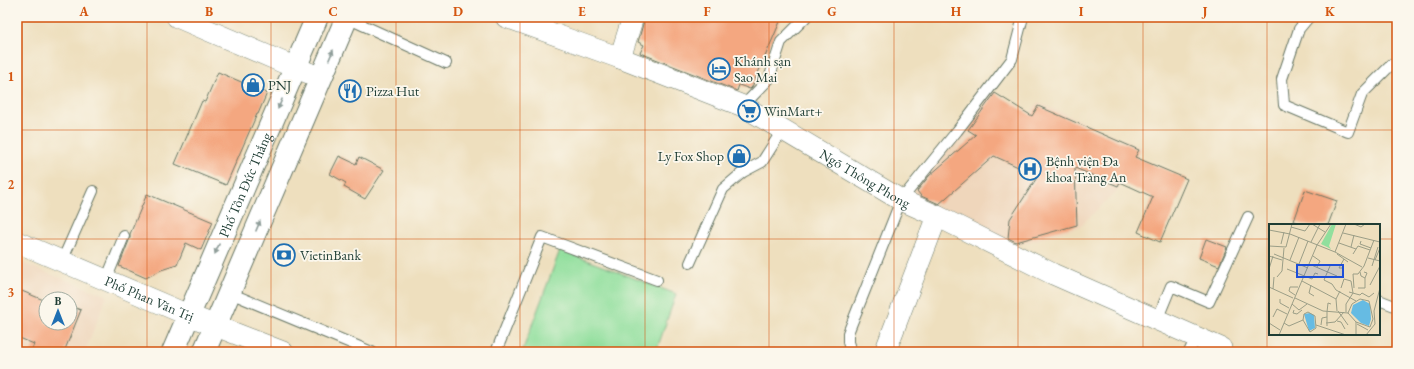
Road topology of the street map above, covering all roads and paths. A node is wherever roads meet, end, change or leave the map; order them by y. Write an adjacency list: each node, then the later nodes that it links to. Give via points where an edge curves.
1 (177, 17): 12 (street)
2 (317, 17): 12 (main road, Phố Tôn Đức Thắng)
3 (347, 17): 10 (lane); 13 (main road, Phố Tôn Đức Thắng, one-way to 3)
4 (506, 17): 9 (street, Ngõ Thông Phong)
5 (633, 17): 9 (street)
6 (806, 17): 14 (lane, via 781,42 769,79)
7 (1023, 17): 17 (lane, via 1012,59)
8 (1309, 17): 11 (lane, via 1299,29 1282,79 1284,105 1348,132 1362,94 1392,64)
9 (620, 58): 14 (street, Ngõ Thông Phong)
10 (446, 63)
11 (1397, 66)
12 (296, 68): 13 (street); 29 (main road, Phố Tôn Đức Thắng, one-way to 29)
13 (322, 78): 26 (main road, Phố Tôn Đức Thắng, one-way to 13)
14 (743, 106): 15 (street, Ngõ Thông Phong)
15 (783, 129): 17 (street, Ngõ Thông Phong); 23 (lane, via 762,162 743,172 723,189)
16 (93, 191): 22 (lane)
17 (901, 200): 18 (street, Ngõ Thông Phong); 40 (lane, via 848,333)
18 (937, 216): 30 (street, Ngõ Thông Phong, via 1053,274); 34 (street)
19 (1248, 217): 30 (lane, via 1209,302 1171,286)
20 (124, 236): 24 (lane)
21 (17, 242): 22 (street, Phố Phan Văn Trị)
22 (62, 261): 24 (street, Phố Phan Văn Trị)
23 (690, 262)
24 (106, 280): 29 (street, Phố Phan Văn Trị)
25 (657, 280): 39 (lane, via 542,237)
26 (230, 293): 31 (main road, Phố Tôn Đức Thắng); 38 (lane)
27 (1380, 300): 28 (lane)
28 (1397, 307)
29 (188, 315): 31 (street, Phố Phan Văn Trị); 35 (main road, Phố Tôn Đức Thắng)
30 (1157, 320): 32 (street, Ngõ Thông Phong)
31 (215, 326): 36 (main road, Phố Tôn Đức Thắng); 37 (street, Phố Phan Văn Trị)
32 (1192, 344): 33 (street, Ngõ Thông Phong)
33 (1221, 348)
34 (891, 350)
35 (173, 352)
36 (204, 352)
37 (283, 352)
38 (372, 352)
39 (496, 352)
40 (850, 352)

